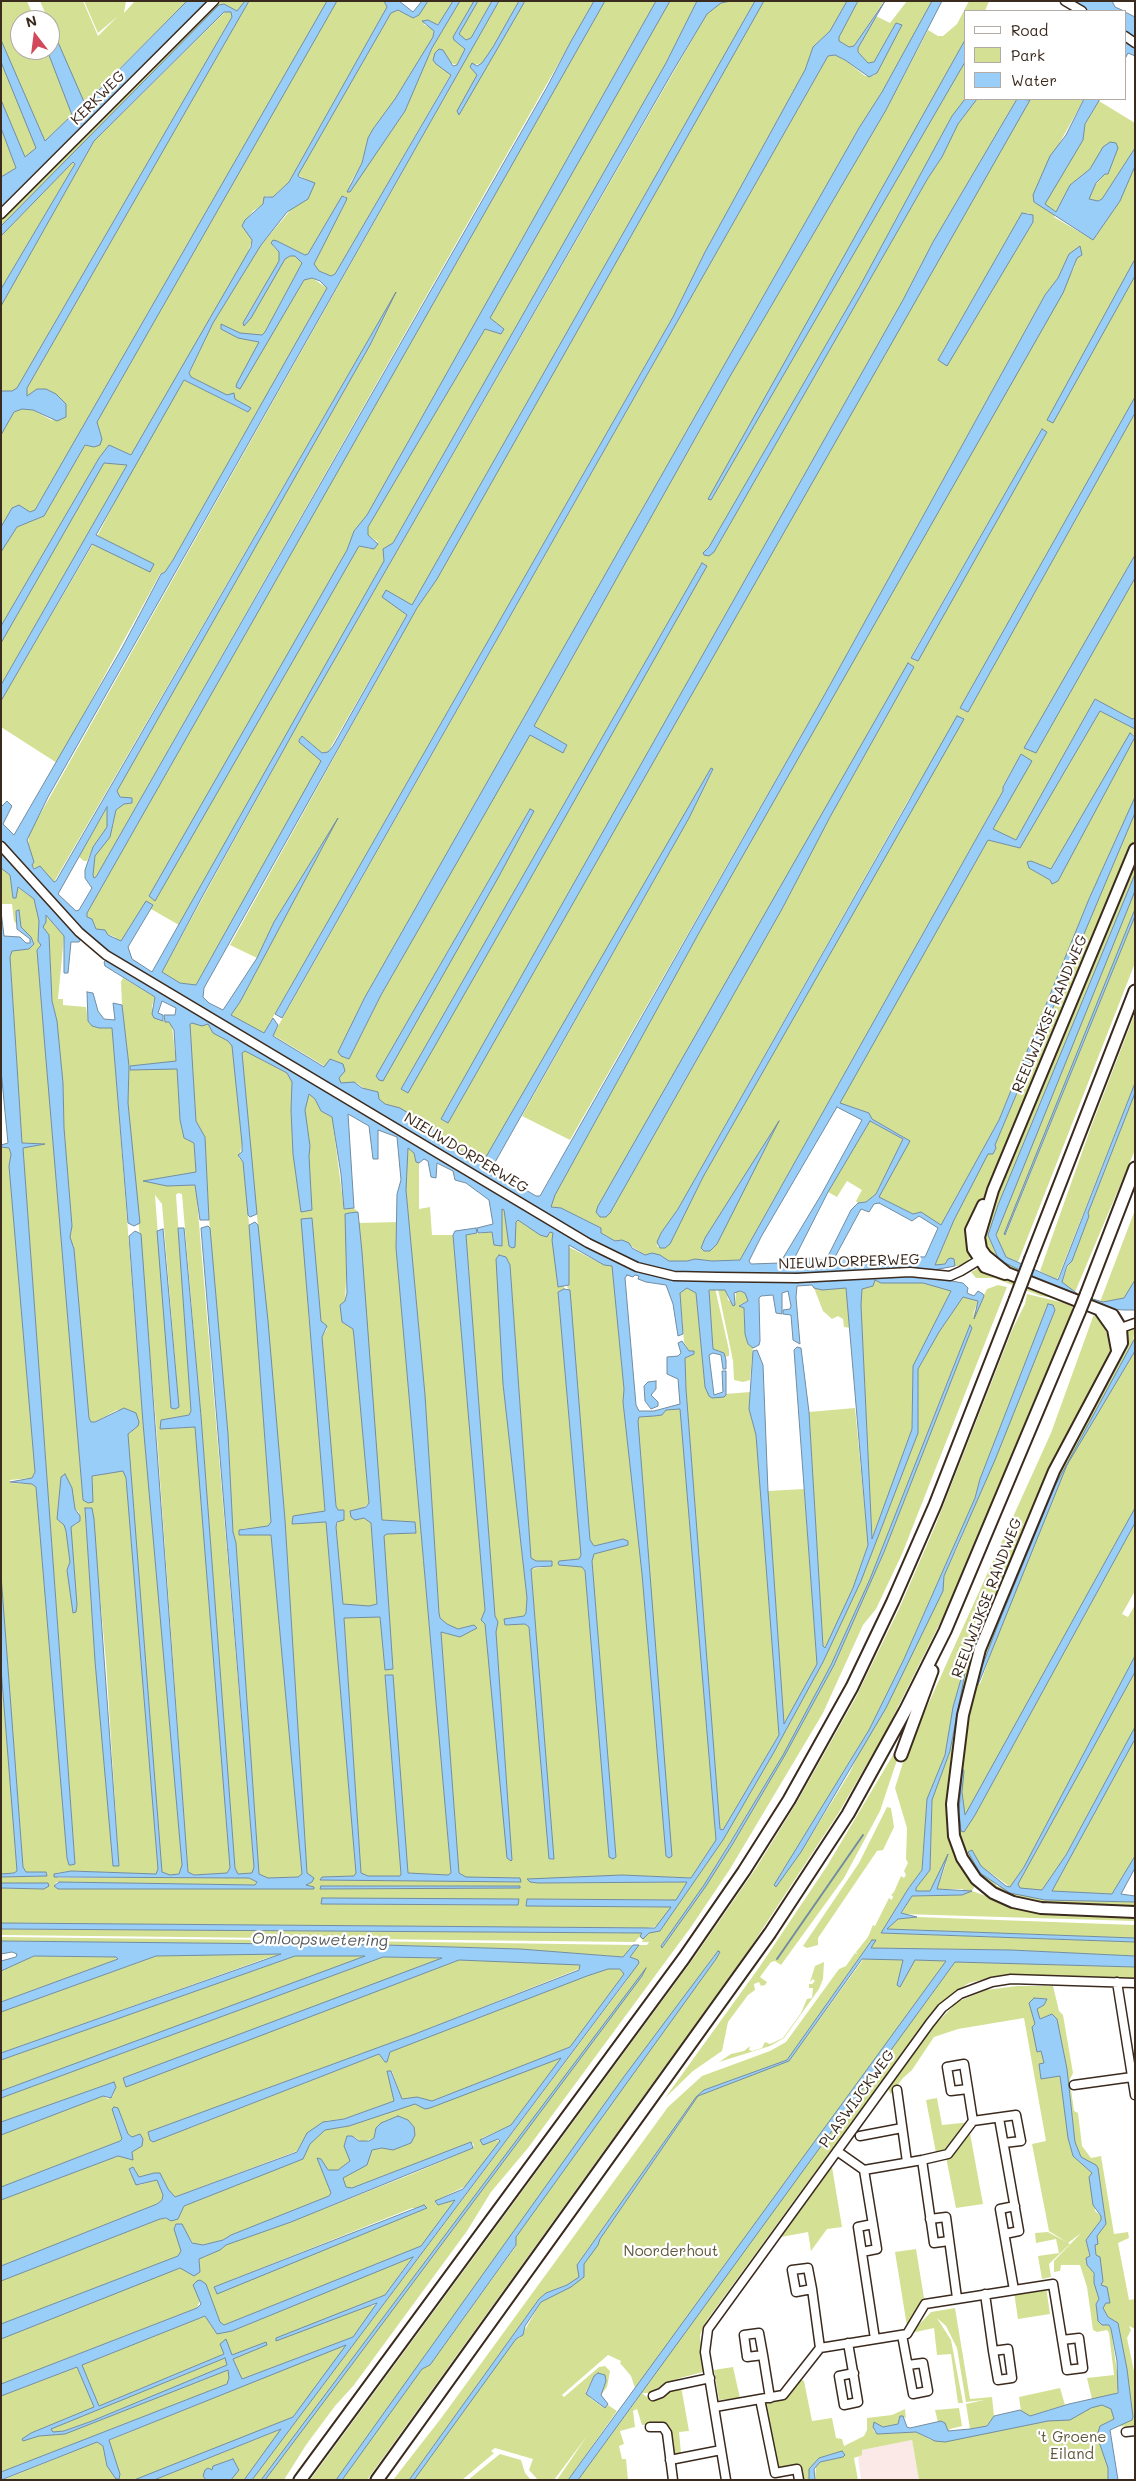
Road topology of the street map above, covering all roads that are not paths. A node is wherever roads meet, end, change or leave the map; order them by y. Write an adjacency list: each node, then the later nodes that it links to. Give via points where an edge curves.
1 (214, 1): 4 (street, KERKWEG)
2 (1065, 1): 3 (street)
3 (1080, 10)
4 (1, 214)
5 (2, 847): 9 (street, NIEUWDORPERWEG, via 79,932 106,955 588,1243 638,1267 674,1276 797,1278 910,1272 950,1276)
6 (1135, 850): 9 (main road, REEUWIJKSE RANDWEG, via 993,1190 979,1233)
7 (1135, 991): 61 (highway, bridge, via 904,1578 852,1687 789,1800 684,1958)
8 (1135, 1168): 12 (highway, bridge, via 1080,1310)
9 (982, 1258): 11 (main road, via 1012,1276 1100,1310)
10 (1135, 1323): 11 (street)
11 (1118, 1329): 14 (main road, REEUWIJKSE RANDWEG, via 1116,1354 1054,1471 980,1649 963,1715 952,1812 954,1836 962,1858 972,1875 993,1893 1013,1902 1042,1908)
12 (945, 1631): 13 (highway, via 919,1712); 62 (highway, via 884,1750 806,1880)
13 (901, 1755)
14 (1135, 1912)
15 (1117, 1982): 16 (street, PLASWIJCKWEG); 17 (street); 28 (street, PLASWIJCKWEG, via 1011,1979 960,1994 930,2023)
16 (1135, 1983)
17 (1131, 2046): 18 (street)
18 (1132, 2077): 19 (street); 22 (street)
19 (1074, 2085)
20 (968, 2089): 24 (street)
21 (897, 2090): 25 (street)
22 (1135, 2095)
23 (1000, 2118): 24 (street); 27 (street); 27 (street, via 1016,2115 1020,2141)
24 (973, 2121): 29 (street, via 948,2154)
25 (902, 2128): 26 (street); 30 (street)
26 (860, 2136)
27 (1004, 2143): 32 (street)
28 (837, 2151): 31 (street); 51 (street, PLASWIJCKWEG, via 708,2330 705,2347)
29 (922, 2160): 30 (street); 33 (street)
30 (907, 2162): 31 (street)
31 (864, 2170): 34 (street)
32 (1015, 2206): 35 (street, via 1019,2231); 35 (street, via 1000,2209)
33 (930, 2219): 36 (street, via 934,2243); 36 (street, via 946,2217)
34 (873, 2224): 37 (street, via 858,2227); 37 (street, via 877,2250)
35 (1005, 2234): 39 (street)
36 (949, 2241): 41 (street)
37 (862, 2252): 43 (street)
38 (812, 2289): 46 (street)
39 (1014, 2290): 40 (street); 44 (street, via 1054,2284)
40 (985, 2294): 41 (street); 47 (street)
41 (957, 2298): 42 (street, via 925,2304 907,2334)
42 (902, 2335): 43 (street); 49 (street)
43 (875, 2339): 45 (street)
44 (1062, 2340): 44 (street, via 1079,2338 1083,2368 1067,2370)
45 (848, 2343): 46 (street); 50 (street)
46 (820, 2348): 53 (street, via 783,2395)
47 (993, 2351)
48 (763, 2355): 53 (street)
49 (908, 2365)
50 (854, 2373)
51 (710, 2378): 52 (street, via 668,2386); 55 (street, PLASWIJCKWEG)
52 (653, 2396)
53 (770, 2398): 54 (street)
54 (760, 2399): 55 (street); 65 (street, via 774,2473 797,2469)
55 (715, 2407): 59 (street, PLASWIJCKWEG)
56 (650, 2427): 60 (street, via 663,2427 667,2433)
57 (1135, 2431): 58 (street)
58 (1126, 2432)
59 (721, 2450): 60 (street); 64 (street, PLASWIJCKWEG)
60 (670, 2460): 63 (street)
61 (300, 2480)
62 (377, 2480)
63 (673, 2480)
64 (726, 2480)
65 (798, 2480)

